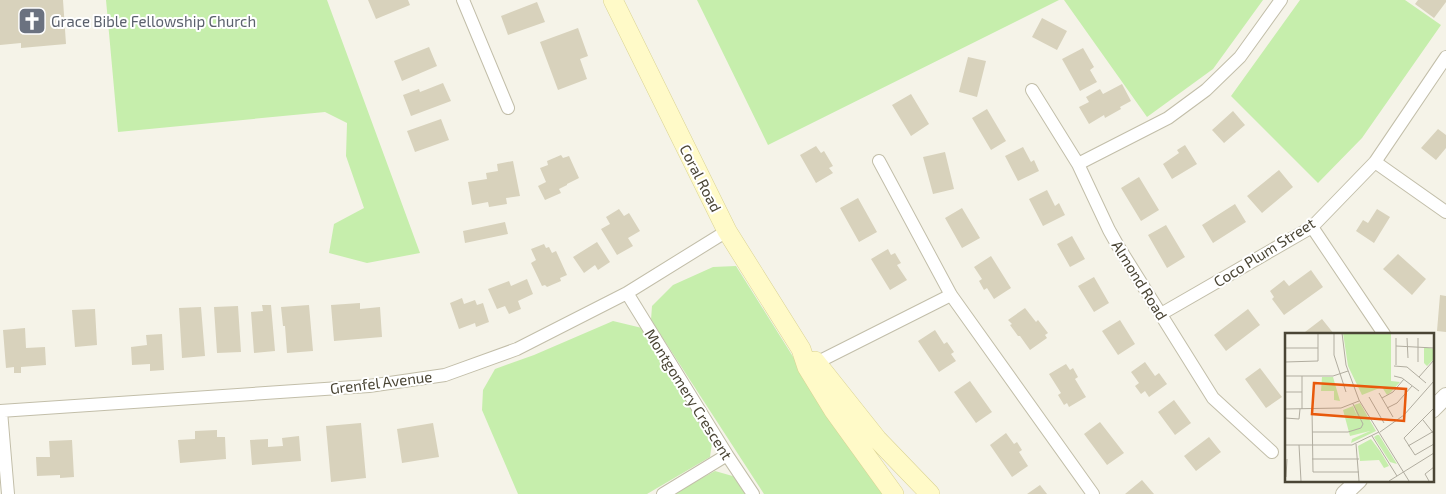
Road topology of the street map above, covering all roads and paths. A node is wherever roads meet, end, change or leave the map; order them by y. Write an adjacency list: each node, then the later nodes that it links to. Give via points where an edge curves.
1 (463, 0): 6 (street)
2 (613, 0): 12 (main road, Coral Road)
3 (1282, 0): 9 (street, via 1240,56 1206,90 1168,118)
4 (1444, 65): 8 (street, Coco Plum Street)
5 (1032, 90): 9 (street, Almond Road)
6 (508, 108)
7 (879, 162): 14 (street)
8 (1375, 162): 10 (street); 11 (street, Coco Plum Street)
9 (1078, 164): 15 (street, Almond Road, via 1109,230)
10 (1446, 212)
11 (1312, 227): 15 (street, Coco Plum Street); 16 (street)
12 (727, 230): 13 (street, Grenfel Avenue); 17 (main road, Coral Road)
13 (627, 293): 20 (street, Grenfel Avenue, via 518,349 445,375 369,386); 22 (street, Montgomery Crescent)
14 (951, 295): 17 (street); 29 (street)
15 (1161, 314): 21 (street, Almond Road, via 1213,398)
16 (1383, 333)
17 (812, 365): 27 (main road, Coral Road, via 834,411); 28 (main road, Coral Road, via 877,440)
18 (1446, 396): 19 (street)
19 (1434, 408)
20 (0, 411): 24 (street)
21 (1272, 452)
22 (727, 455): 25 (street); 26 (street, Montgomery Crescent)
23 (1357, 482): 30 (street)
24 (8, 494)
25 (664, 494)
26 (753, 494)
27 (894, 494)
28 (930, 494)
29 (1093, 494)
30 (1344, 494)

